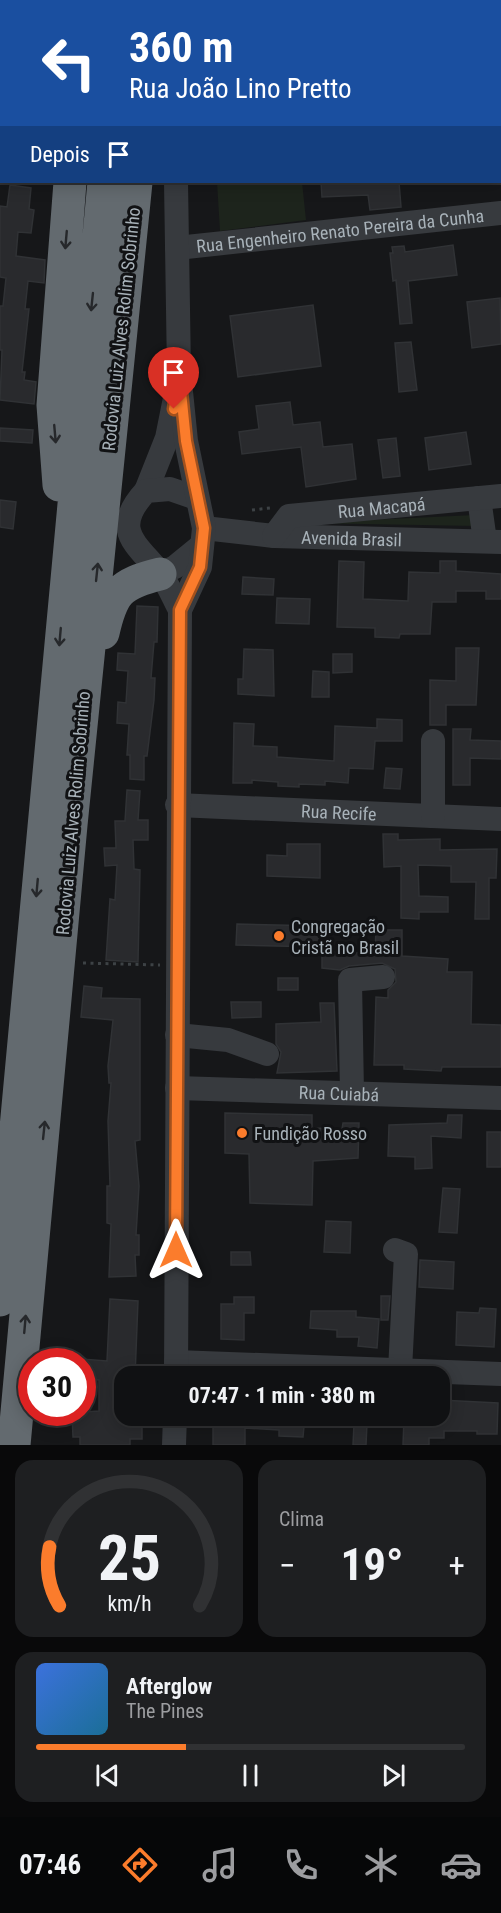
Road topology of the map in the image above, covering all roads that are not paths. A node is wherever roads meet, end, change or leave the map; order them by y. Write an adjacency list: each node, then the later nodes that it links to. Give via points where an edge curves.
1 (70, 183): 12 (highway, one-way to 12, via 52,405 60,497)
2 (104, 183): 12 (highway, Rodovia Luiz Alves Rolim Sobrinho, one-way to 12)
3 (135, 183): 17 (highway, Rodovia Luiz Alves Rolim Sobrinho, one-way to 3)
4 (176, 183): 6 (street)
5 (501, 213): 6 (street, Rua Engenheiro Renato Pereira da Cunha)
6 (177, 248): 7 (street)
7 (179, 372): 8 (street, via 167,438); 10 (street)
8 (146, 491): 10 (street, via 170,489); 15 (street, via 129,516 129,532 133,544)
9 (490, 497): 11 (street, Rua Macapá, via 289,516); 14 (street)
10 (196, 498): 13 (street)
11 (274, 536): 13 (street, Avenida Brasil); 14 (street, Avenida Brasil)
12 (69, 537): 28 (highway, Rodovia Luiz Alves Rolim Sobrinho, one-way to 28)
13 (203, 537): 15 (street, via 175,567); 16 (street, via 200,567)
14 (493, 542)
15 (160, 574): 16 (street); 17 (highway, via 126,585 114,596)
16 (180, 610): 19 (street)
17 (84, 692): 36 (highway, Rodovia Luiz Alves Rolim Sobrinho, one-way to 17)
18 (433, 741): 20 (street)
19 (177, 805): 20 (street, Rua Recife); 23 (street)
20 (433, 816): 21 (street, Rua Recife)
21 (501, 819)
22 (383, 978): 26 (street, via 350,980)
23 (177, 1035): 24 (street, via 228,1040); 25 (street)
24 (267, 1054)
25 (177, 1088): 26 (street, Rua Cuiabá); 31 (street)
26 (352, 1093): 27 (street, Rua Cuiabá)
27 (501, 1098)
28 (8, 1109): 30 (highway, Rodovia Luiz Alves Rolim Sobrinho)
29 (395, 1250): 32 (street, via 406,1254)
30 (0, 1300)
31 (176, 1366)
32 (400, 1366)
33 (450, 1372): 34 (street)
34 (501, 1374)
35 (175, 1426): 37 (street)
36 (14, 1445)
37 (174, 1445)

